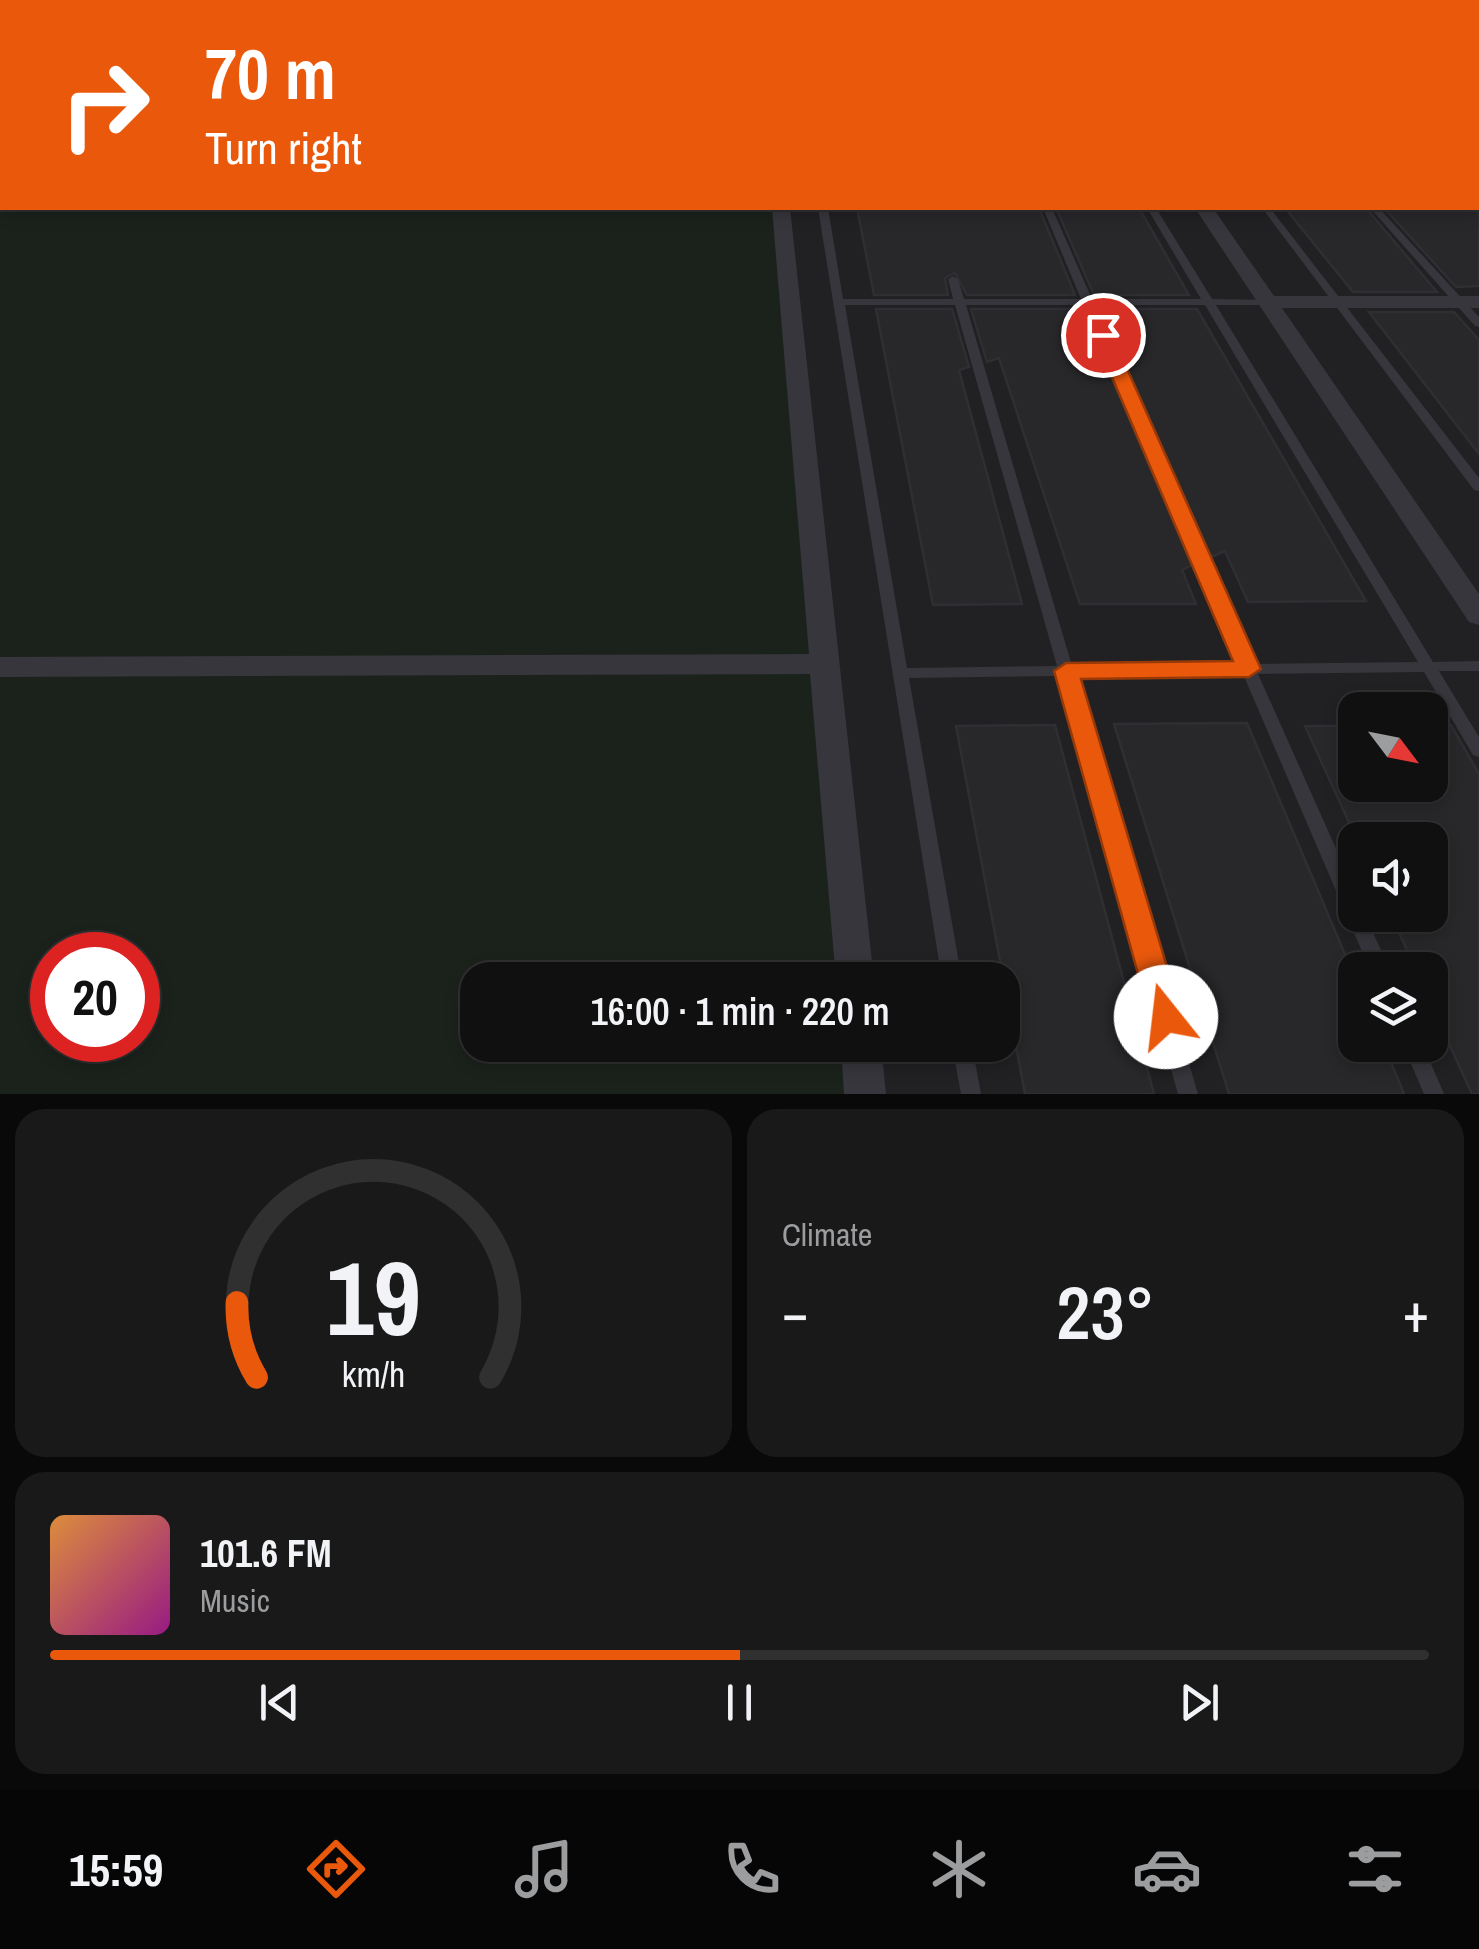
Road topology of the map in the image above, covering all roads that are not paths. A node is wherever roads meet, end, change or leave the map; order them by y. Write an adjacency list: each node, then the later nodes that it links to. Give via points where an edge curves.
1 (782, 210): 19 (street)
2 (824, 210): 9 (lane)
3 (1048, 210): 11 (lane)
4 (1153, 210): 12 (lane)
5 (1205, 210): 13 (street)
6 (1268, 210): 14 (lane)
7 (1376, 210): 15 (lane)
8 (953, 279): 10 (lane)
9 (839, 302): 10 (lane); 25 (lane)
10 (959, 302): 11 (lane); 24 (lane)
11 (1088, 302): 12 (lane); 23 (lane)
12 (1209, 302): 13 (lane); 22 (lane)
13 (1268, 302): 14 (street); 18 (street)
14 (1338, 302): 15 (street); 17 (lane)
15 (1469, 302): 16 (lane)
16 (1479, 324)
17 (1479, 488)
18 (1479, 616)
19 (827, 664): 20 (street); 28 (street)
20 (0, 666)
21 (1479, 666): 22 (lane)
22 (1428, 667): 23 (lane); 26 (lane)
23 (1249, 669): 24 (lane); 27 (lane)
24 (1066, 671): 25 (lane); 35 (lane)
25 (901, 673): 29 (lane)
26 (1479, 752)
27 (1338, 873)
28 (853, 962)
29 (949, 962)
30 (862, 1062): 33 (street)
31 (965, 1062): 34 (lane)
32 (1420, 1062): 36 (lane)
33 (865, 1094)
34 (970, 1094)
35 (1188, 1094)
36 (1434, 1094)

